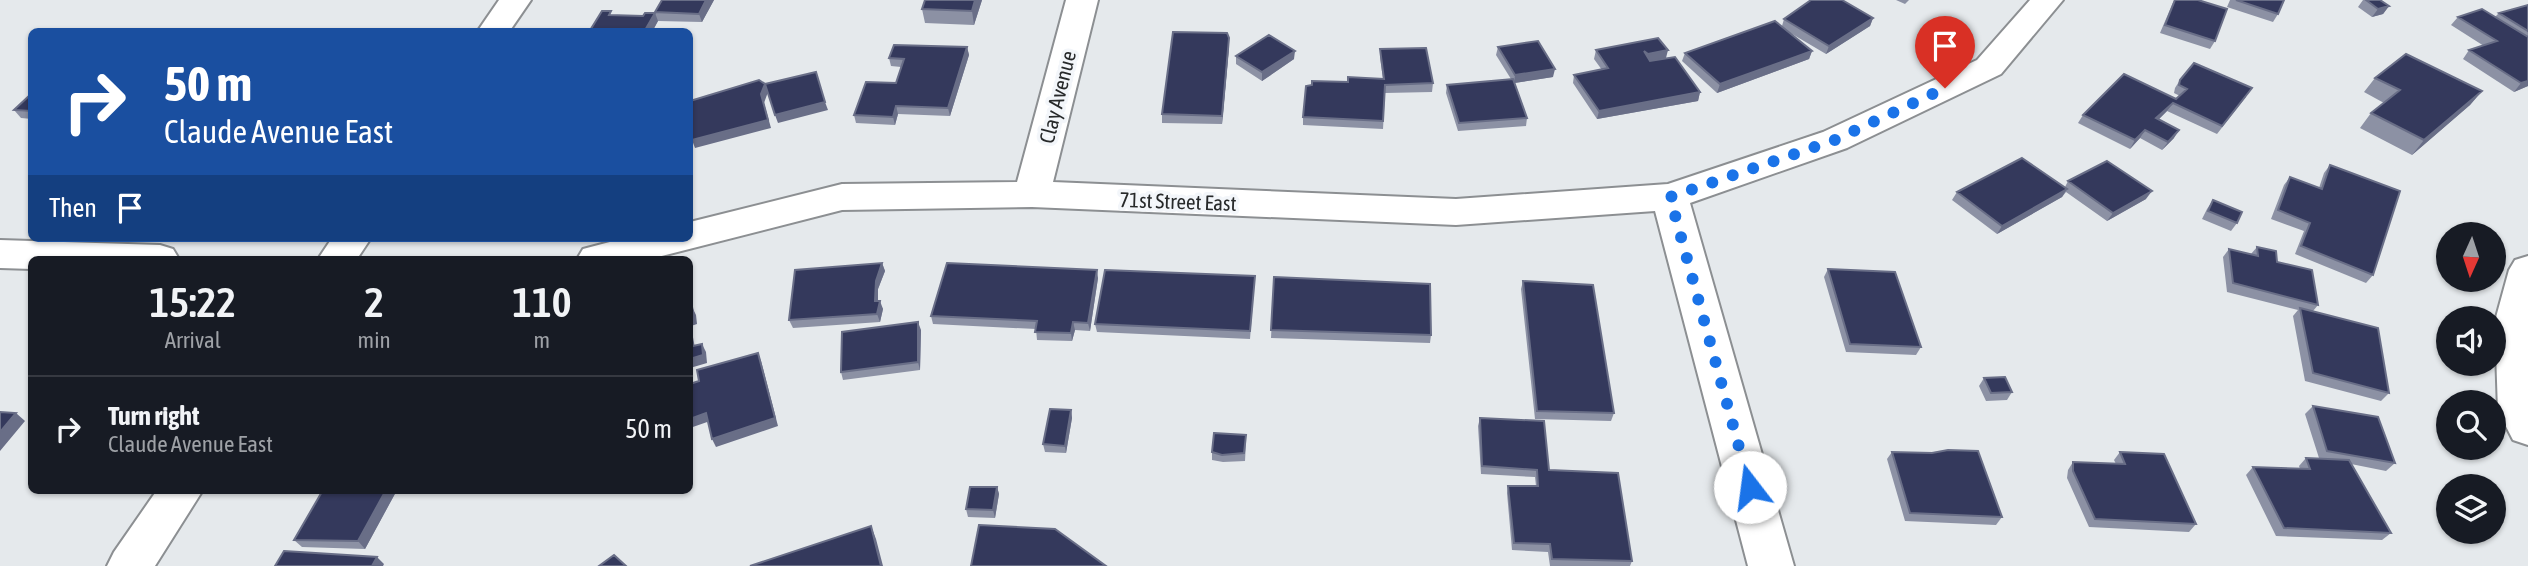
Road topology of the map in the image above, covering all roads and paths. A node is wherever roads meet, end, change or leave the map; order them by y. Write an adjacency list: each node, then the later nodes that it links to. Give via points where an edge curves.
1 (515, 0): 4 (street)
2 (1082, 0): 5 (street, Clay Avenue)
3 (2047, 0): 6 (street, 71st Street East, via 1989,67 1835,140)
4 (496, 28)
5 (1032, 194): 6 (street, 71st Street East, via 1456,212); 7 (street, 71st Street East, via 842,197)
6 (1670, 197): 16 (street)
7 (693, 234)
8 (663, 242): 11 (street)
9 (0, 254): 10 (street)
10 (64, 256)
11 (608, 256)
12 (2528, 270): 13 (street, via 2515,321 2519,411)
13 (2528, 428)
14 (178, 494): 15 (street)
15 (130, 566)
16 (1772, 566)

